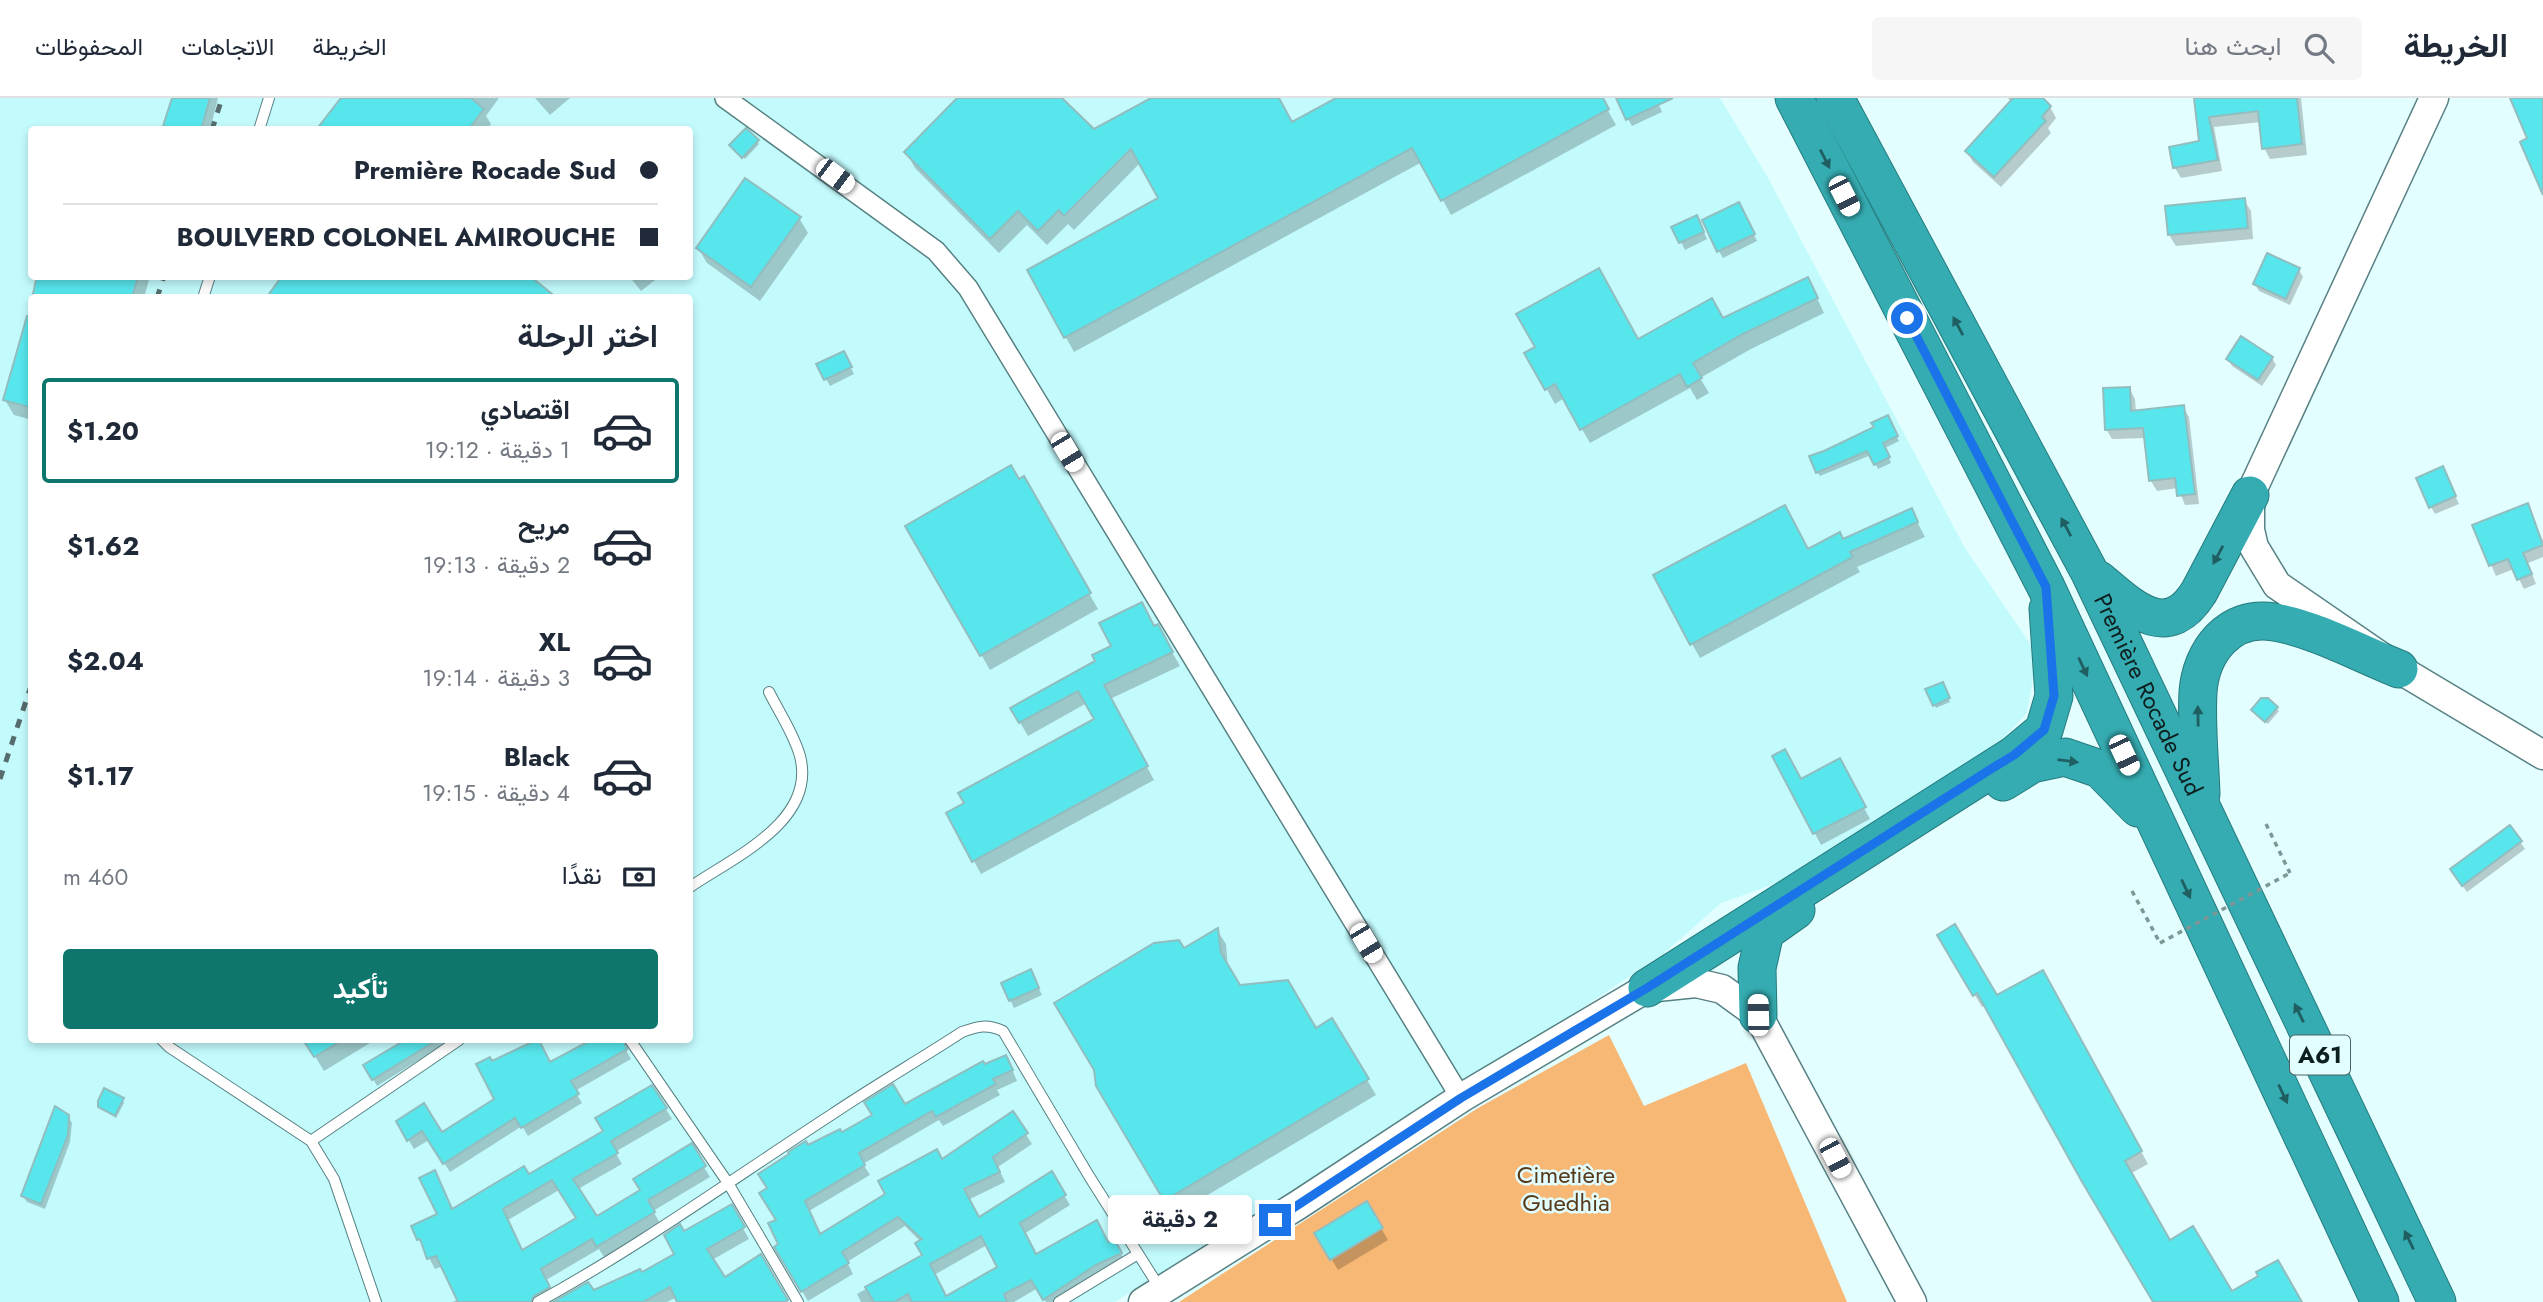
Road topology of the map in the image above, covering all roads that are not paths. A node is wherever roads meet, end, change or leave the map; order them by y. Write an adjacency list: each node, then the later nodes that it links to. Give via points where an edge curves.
1 (269, 98): 6 (lane)
2 (725, 98): 21 (street, via 936,251 968,288)
3 (1794, 98): 9 (highway, Première Rocade Sud / A61, one-way to 9)
4 (1835, 98): 8 (highway, Première Rocade Sud / A61, one-way to 4)
5 (2434, 98): 7 (main road)
6 (259, 126)
7 (2250, 495): 8 (highway, one-way to 8, via 2199,592 2178,615 2147,616); 10 (main road, via 2254,547 2277,585)
8 (2091, 573): 13 (highway, Première Rocade Sud / A61)
9 (2046, 587): 14 (highway, Première Rocade Sud / A61, one-way to 14); 16 (highway, via 2054,696 2044,730 2014,755)
10 (2399, 669): 12 (main road); 13 (highway, one-way to 10, via 2198,691 2212,646 2228,632 2271,621)
11 (769, 692): 15 (lane, via 800,754 800,796 774,831)
12 (2543, 755)
13 (2201, 809): 32 (highway, Première Rocade Sud / A61, one-way to 13)
14 (2157, 827): 17 (highway, one-way to 14, via 1757,968 1765,932 2032,764 2065,757 2100,769); 31 (highway, Première Rocade Sud / A61, one-way to 31)
15 (693, 885)
16 (1647, 988): 17 (main road, via 1696,983 1722,989); 21 (main road)
17 (1758, 1015): 30 (main road)
18 (165, 1043): 22 (lane)
19 (455, 1043): 22 (lane)
20 (632, 1043): 23 (lane)
21 (1461, 1098): 25 (main road)
22 (312, 1141): 26 (lane, via 334,1179)
23 (728, 1183): 24 (lane, via 962,1032 991,1026 1003,1031); 27 (lane); 28 (lane)
24 (1138, 1254): 25 (lane); 29 (lane)
25 (1152, 1296)
26 (376, 1302)
27 (538, 1302)
28 (798, 1302)
29 (1059, 1302)
30 (1912, 1302)
31 (2380, 1302)
32 (2437, 1302)

